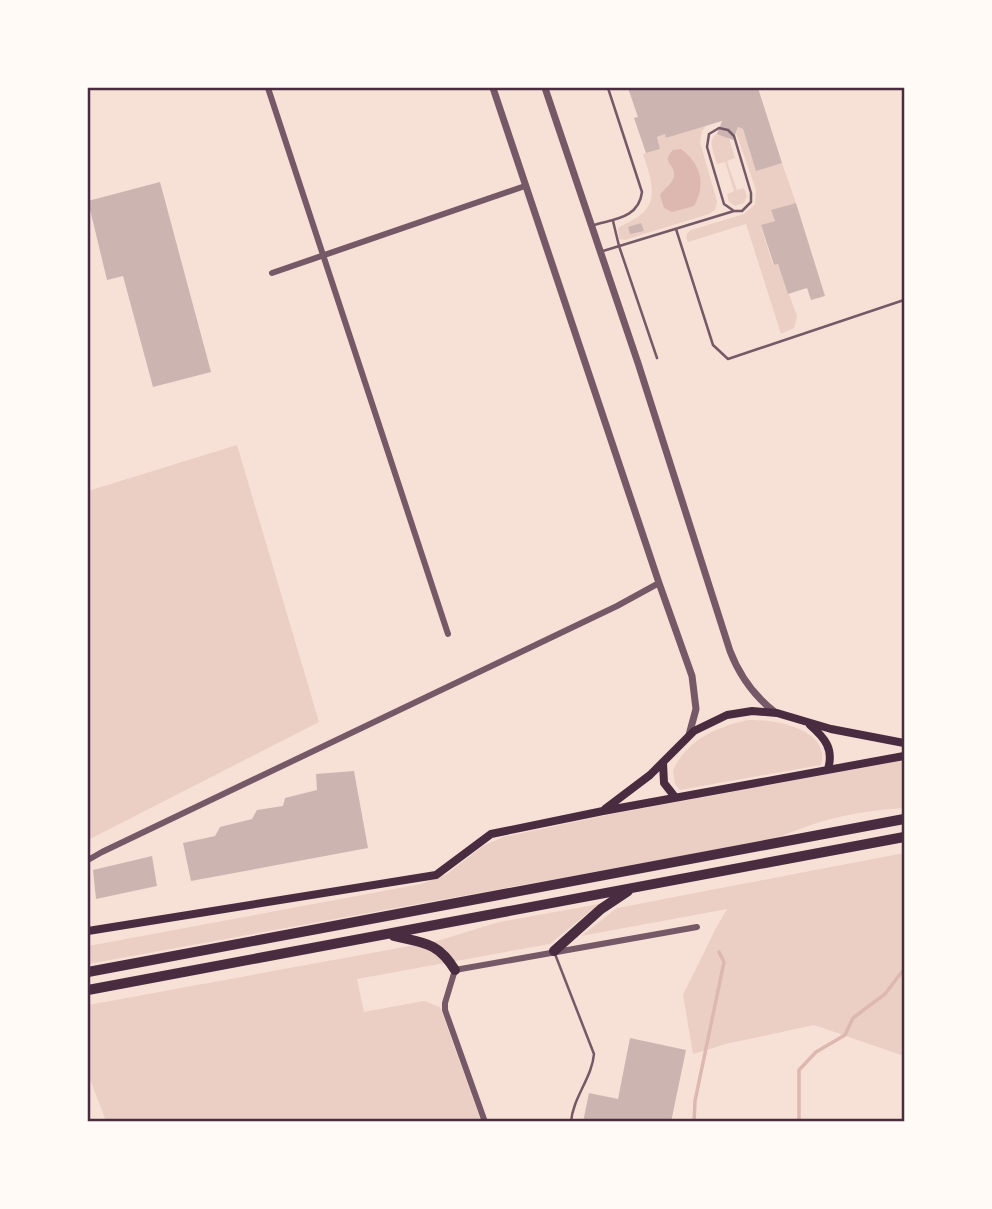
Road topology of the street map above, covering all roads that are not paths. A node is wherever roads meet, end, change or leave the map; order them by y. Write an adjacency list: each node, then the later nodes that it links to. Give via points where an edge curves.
1 (268, 88): 12 (street)
2 (493, 88): 5 (street)
3 (545, 88): 8 (street)
4 (608, 88): 7 (lane, via 642,192 633,212)
5 (525, 186): 12 (street); 16 (street)
6 (734, 211): 6 (lane, via 749,206 751,193 734,136 719,128 709,134 707,147 724,204); 9 (lane)
7 (613, 220): 8 (lane); 10 (lane)
8 (591, 226): 11 (street)
9 (676, 229): 10 (lane); 14 (lane, via 713,345 728,359)
10 (619, 246): 11 (lane); 15 (lane)
11 (600, 252): 18 (street, via 734,662 751,690)
12 (323, 255): 13 (street); 17 (street)
13 (272, 272)
14 (905, 300)
15 (657, 358)
16 (659, 583): 20 (street, via 695,688 695,718); 29 (street)
17 (448, 634)
18 (777, 713): 19 (main road); 20 (main road, via 727,715)
19 (808, 723): 21 (main road); 24 (main road, via 827,744)
20 (689, 735): 23 (main road)
21 (905, 743)
22 (905, 756): 24 (main road)
23 (663, 763): 25 (main road, via 664,783); 26 (main road)
24 (828, 769): 25 (main road)
25 (675, 797): 26 (main road)
26 (603, 811): 32 (main road, via 491,834 436,875)
27 (905, 819): 36 (highway)
28 (905, 837): 30 (highway)
29 (88, 860)
30 (631, 889): 33 (highway); 34 (highway)
31 (697, 927): 34 (street)
32 (88, 931)
33 (388, 934): 35 (highway, via 435,946); 37 (highway)
34 (554, 951): 35 (street); 39 (lane, via 594,1054 573,1105)
35 (455, 970): 38 (street, via 445,1010)
36 (88, 972)
37 (88, 990)
38 (485, 1122)
39 (571, 1122)

